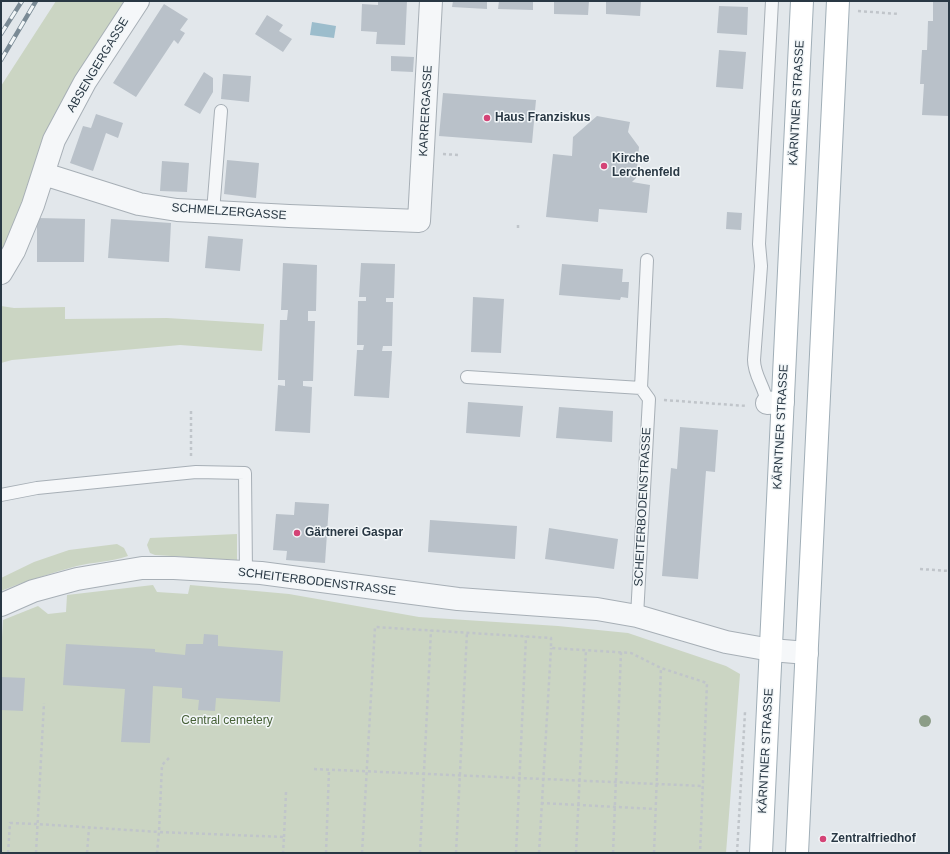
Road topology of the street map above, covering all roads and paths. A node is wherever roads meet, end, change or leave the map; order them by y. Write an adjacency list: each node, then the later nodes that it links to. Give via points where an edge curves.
1 (138, 1): 8 (street, ABSENGERGASSE, via 85,82 54,140)
2 (432, 1): 10 (street, KARRERGASSE)
3 (772, 1): 18 (lane, via 754,369)
4 (802, 1): 18 (main road, KÄRNTNER STRASSE)
5 (845, 6): 6 (path); 34 (main road)
6 (899, 14)
7 (221, 111): 9 (lane)
8 (44, 174): 9 (street, SCHMELZERGASSE, via 139,204); 14 (street, via 14,251)
9 (213, 212): 10 (street, SCHMELZERGASSE)
10 (419, 221)
11 (518, 224): 12 (path)
12 (518, 228)
13 (647, 260): 16 (lane)
14 (1, 273)
15 (466, 378): 16 (lane)
16 (641, 388): 17 (lane)
17 (650, 399): 18 (path, via 736,406); 26 (lane, SCHEITERBODENSTRASSE)
18 (775, 403): 32 (main road, KÄRNTNER STRASSE)
19 (191, 411): 20 (path, via 191,458)
20 (196, 472): 21 (lane, via 37,488); 24 (lane, via 245,472)
21 (1, 495)
22 (920, 569): 23 (path)
23 (949, 570)
24 (246, 573): 25 (street, SCHEITERBODENSTRASSE, via 142,568 77,579 33,590); 26 (street, SCHEITERBODENSTRASSE, via 458,599 596,610)
25 (1, 605)
26 (637, 616): 32 (street, SCHEITERBODENSTRASSE, via 726,642)
27 (431, 630): 28 (path); 40 (path, via 376,627); 41 (path)
28 (467, 632): 29 (path); 42 (path)
29 (526, 636): 30 (path, via 551,638); 43 (path)
30 (551, 648): 31 (path); 44 (path)
31 (586, 650): 33 (path); 45 (path)
32 (770, 650): 34 (street, SCHEITERBODENSTRASSE); 73 (main road, KÄRNTNER STRASSE)
33 (621, 652): 35 (path, via 631,653); 46 (path)
34 (807, 653): 74 (main road)
35 (661, 668): 47 (path); 48 (path, via 707,683)
36 (44, 703): 54 (path)
37 (169, 758): 56 (path, via 162,765)
38 (314, 769): 39 (path)
39 (329, 770): 40 (path); 63 (path)
40 (366, 771): 41 (path); 64 (path)
41 (424, 774): 42 (path); 65 (path)
42 (460, 775): 43 (path); 66 (path)
43 (520, 778): 44 (path); 67 (path)
44 (542, 779): 45 (path); 50 (path)
45 (580, 780): 46 (path); 51 (path)
46 (617, 782): 47 (path); 52 (path)
47 (656, 784): 48 (path); 53 (path)
48 (703, 786): 72 (path)
49 (286, 792): 57 (path)
50 (541, 803): 51 (path); 68 (path)
51 (579, 805): 52 (path); 69 (path)
52 (616, 807): 53 (path); 70 (path)
53 (655, 809): 71 (path)
54 (37, 824): 55 (path); 58 (path, via 10,824); 59 (path)
55 (89, 828): 56 (path); 60 (path)
56 (159, 832): 57 (path); 61 (path)
57 (284, 837): 62 (path)
58 (8, 853)
59 (36, 853)
60 (87, 853)
61 (157, 853)
62 (283, 853)
63 (326, 853)
64 (362, 853)
65 (420, 853)
66 (456, 853)
67 (516, 853)
68 (539, 853)
69 (576, 853)
70 (614, 853)
71 (654, 853)
72 (700, 853)
73 (761, 853)
74 (798, 853)

